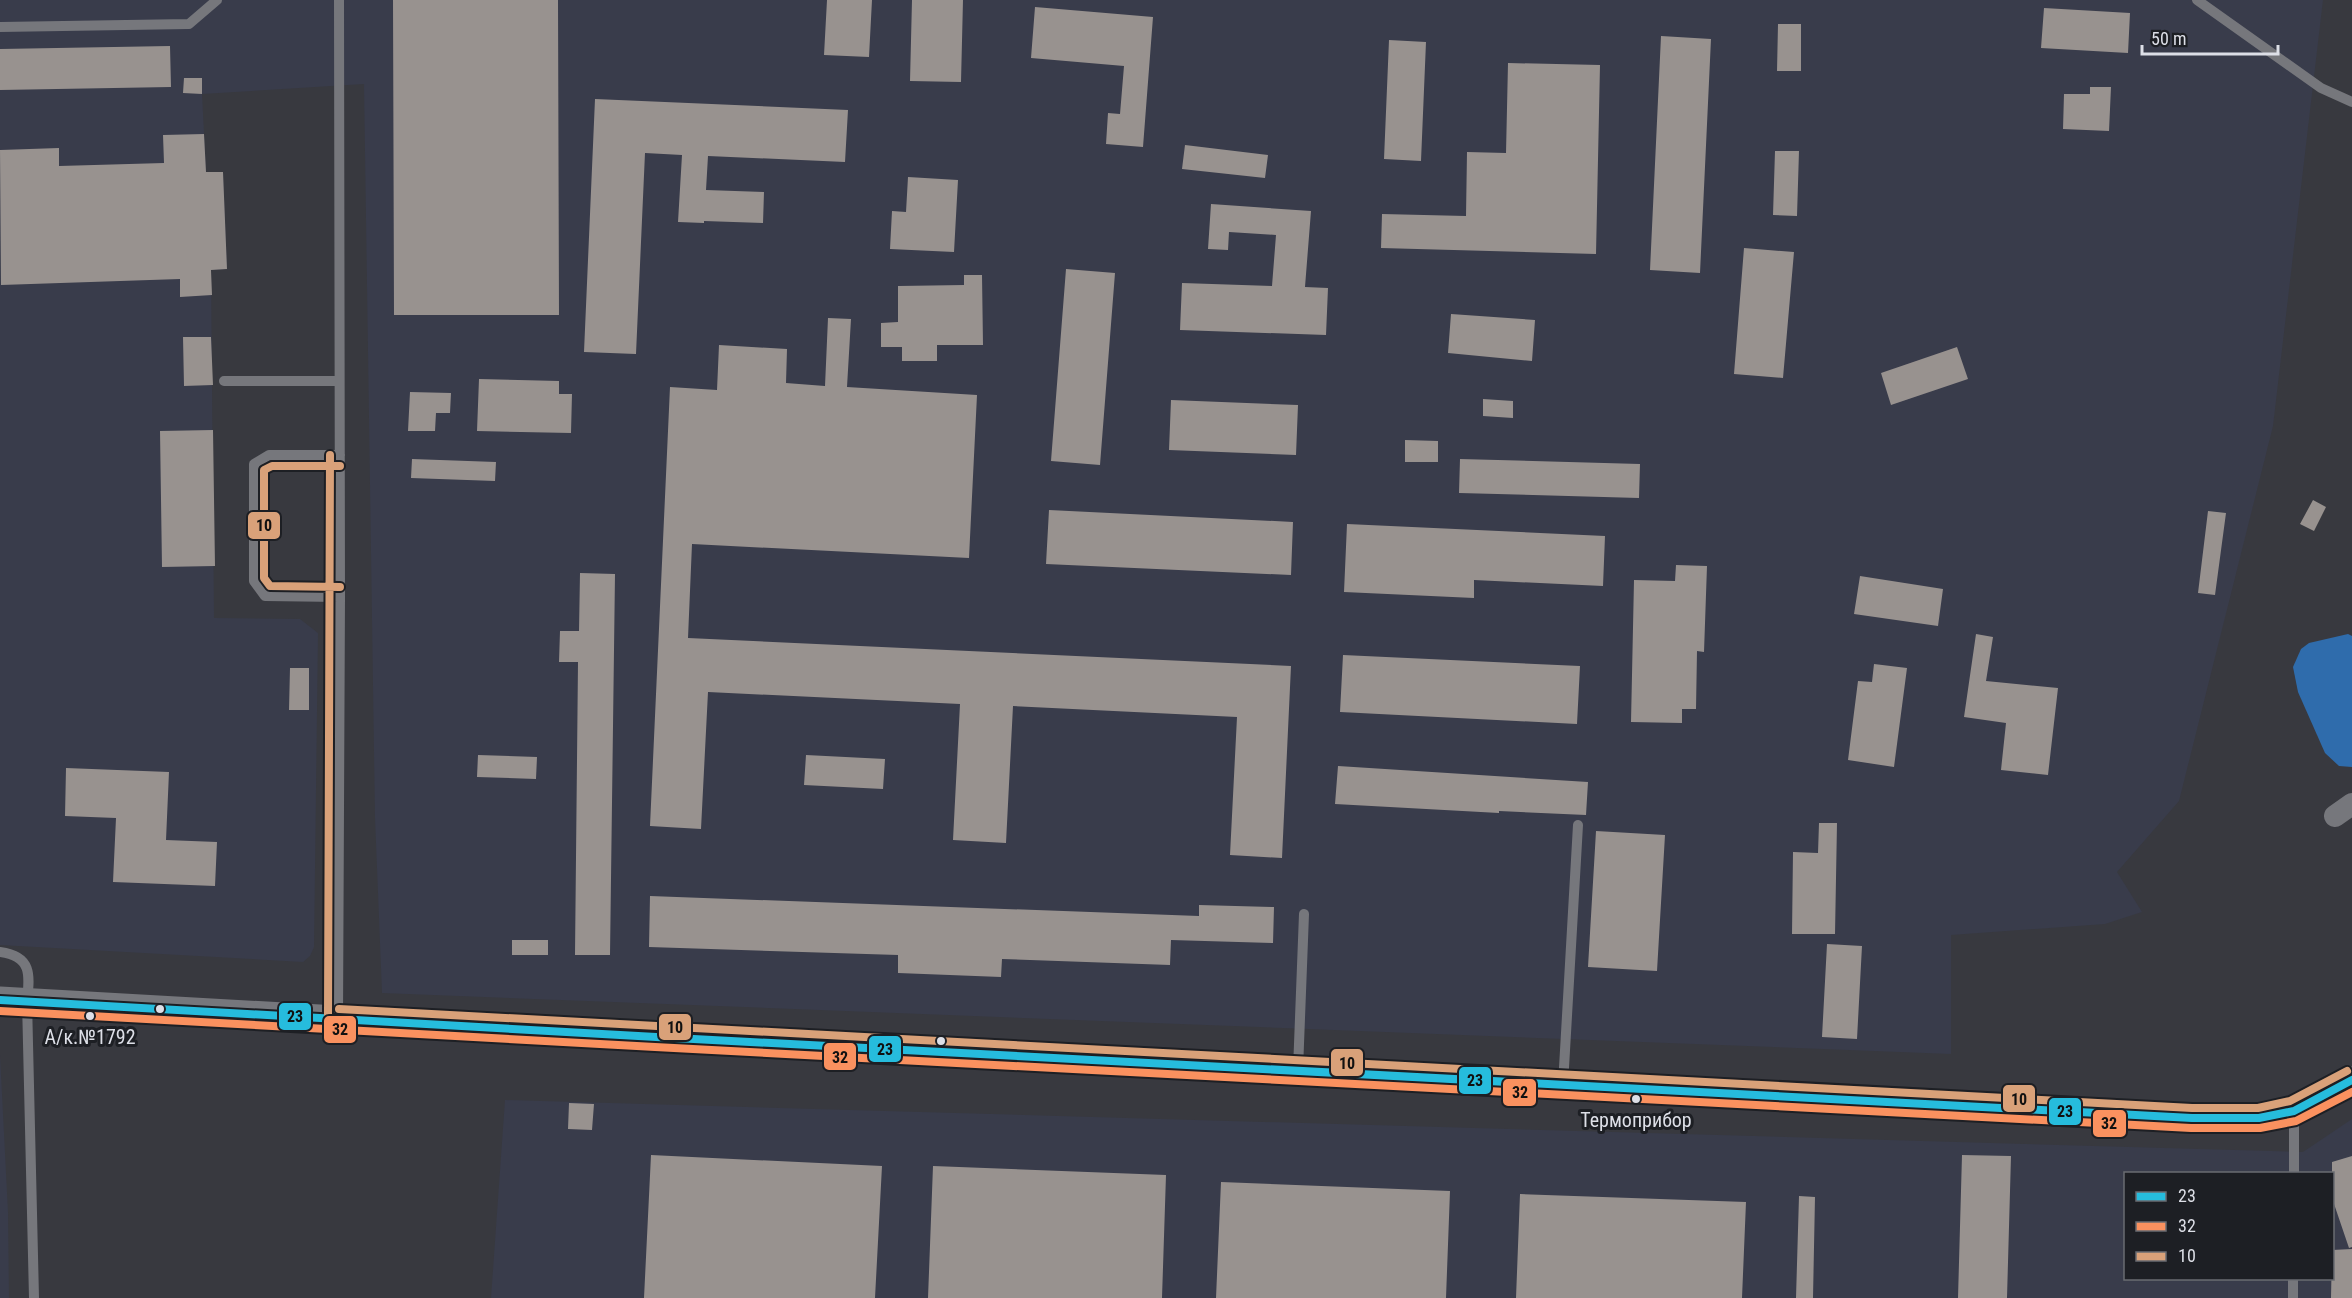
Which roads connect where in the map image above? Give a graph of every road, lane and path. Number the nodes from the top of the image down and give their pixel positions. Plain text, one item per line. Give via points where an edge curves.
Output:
1 (217, 0) edge
2 (339, 0) edge
3 (2197, 0) edge
4 (0, 27) edge
5 (2352, 102) edge
6 (225, 381) dead end
7 (339, 381) junction
8 (340, 455) junction
9 (340, 597) junction
10 (1578, 825) dead end
11 (1304, 914) dead end
12 (0, 952) edge
13 (0, 1000) edge
14 (27, 1001) junction
15 (338, 1019) junction
16 (1298, 1071) junction
17 (2352, 1080) edge
18 (1563, 1085) junction
19 (2294, 1111) junction
20 (2294, 1172) edge
21 (2294, 1280) edge
22 (34, 1298) edge
23 (2293, 1298) edge

1 - 4 lane via 189,24
2 - 7 lane
3 - 5 lane via 2321,88
6 - 7 lane
7 - 8 lane
8 - 9 lane
8 - 9 lane via 269,455 254,464 254,581 265,596
9 - 15 lane
10 - 18 lane
11 - 16 lane
12 - 14 lane via 15,954 25,964 29,975
13 - 14 street
14 - 15 street
14 - 22 lane
15 - 16 street
16 - 18 street
17 - 19 street
18 - 19 street via 2192,1118 2259,1118
19 - 20 lane
21 - 23 lane

